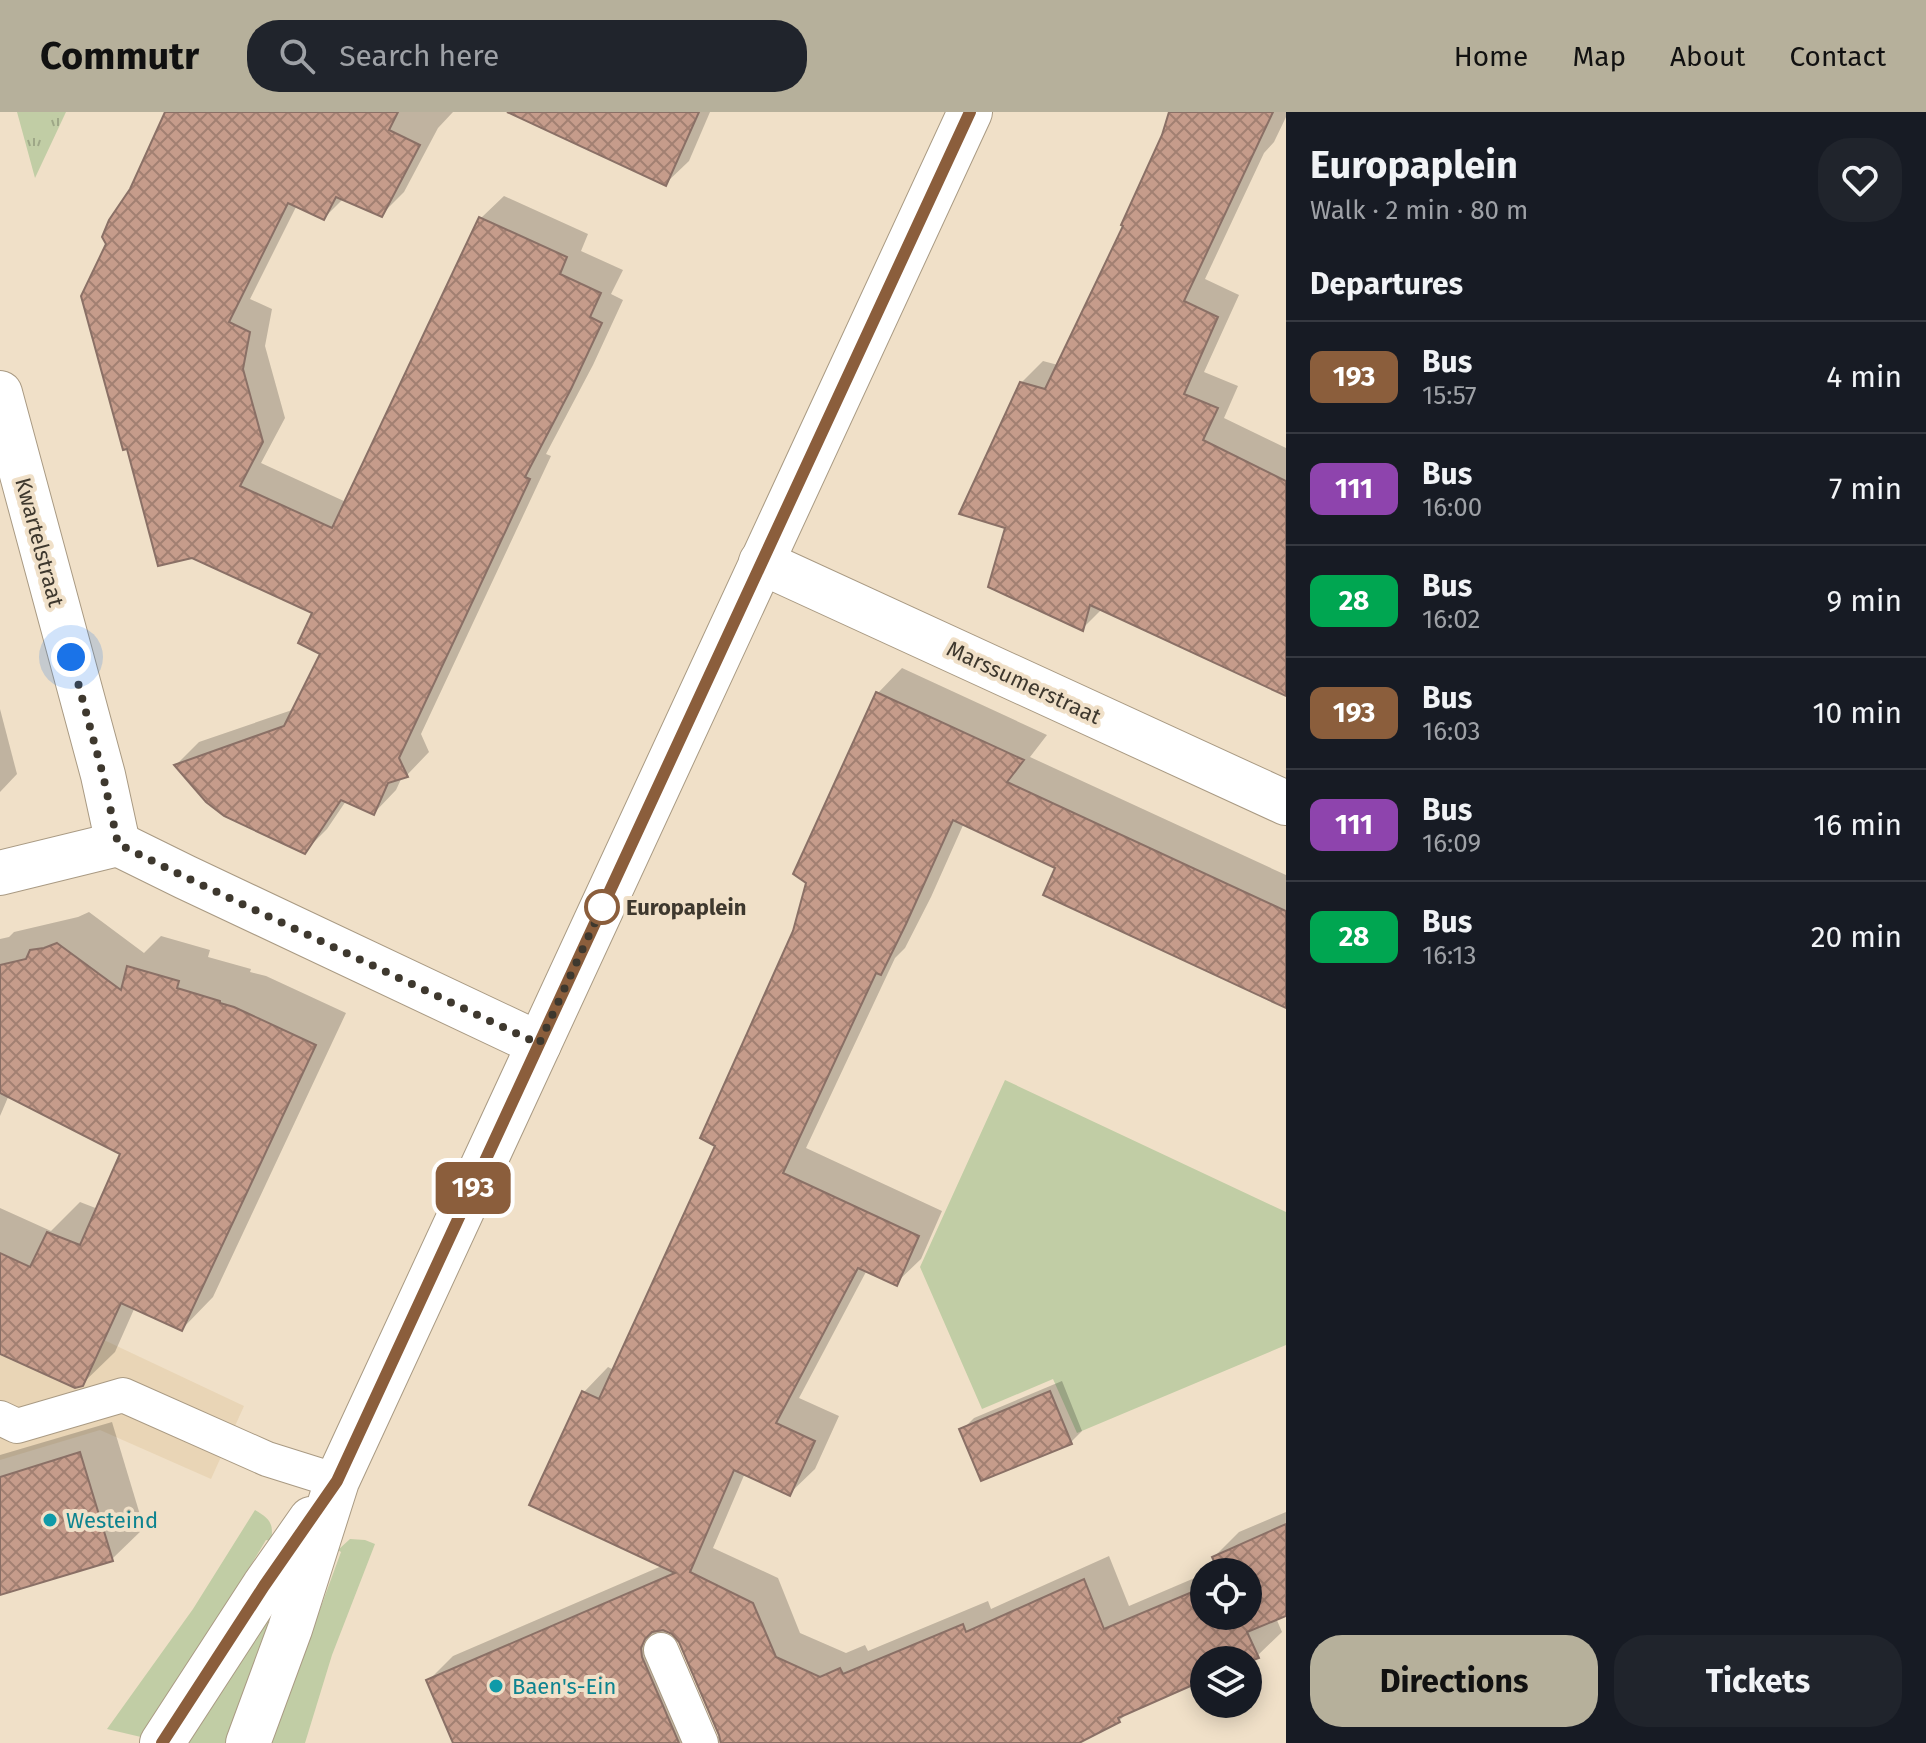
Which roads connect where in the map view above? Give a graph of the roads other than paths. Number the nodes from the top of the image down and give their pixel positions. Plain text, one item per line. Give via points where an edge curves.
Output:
1 (970, 112) edge
2 (0, 393) edge
3 (761, 562) junction
4 (1286, 803) edge
5 (118, 844) junction
6 (0, 873) edge
7 (539, 1044) junction
8 (0, 1418) edge
9 (337, 1481) junction
10 (661, 1650) dead end
11 (162, 1743) edge
12 (248, 1743) edge
13 (701, 1743) edge

1 - 3 main road
2 - 5 main road, Kwartelstraat
3 - 4 main road, Marssumerstraat
3 - 7 main road
5 - 6 main road
5 - 7 main road
7 - 9 main road
8 - 9 lane via 17,1426 123,1395 267,1459
9 - 11 main road
9 - 12 main road
10 - 13 lane

